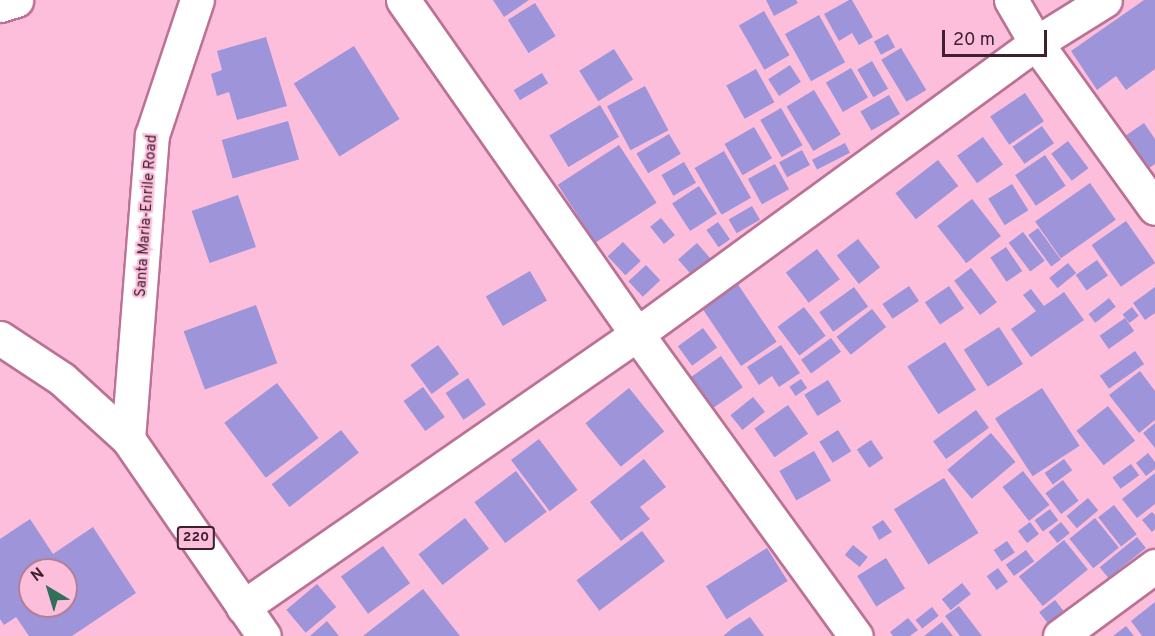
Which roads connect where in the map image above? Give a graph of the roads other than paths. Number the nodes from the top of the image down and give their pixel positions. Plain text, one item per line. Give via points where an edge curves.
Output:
1 (16, 0) edge
2 (197, 0) edge
3 (403, 0) edge
4 (1011, 0) edge
5 (1105, 0) edge
6 (0, 5) edge
7 (1036, 43) junction
8 (1155, 208) edge
9 (638, 334) junction
10 (0, 338) edge
11 (128, 439) junction
12 (1155, 566) edge
13 (243, 607) junction
14 (264, 636) edge
15 (856, 636) edge
16 (1060, 636) edge

1 - 6 street
2 - 11 street, Santa Maria-Enrile Road via 152,135
3 - 9 street
4 - 7 street
5 - 7 street
7 - 8 street
7 - 9 street
9 - 13 street
9 - 15 street
10 - 11 street, 220 via 62,379
11 - 13 street, 220
12 - 16 street
13 - 14 street, 220

